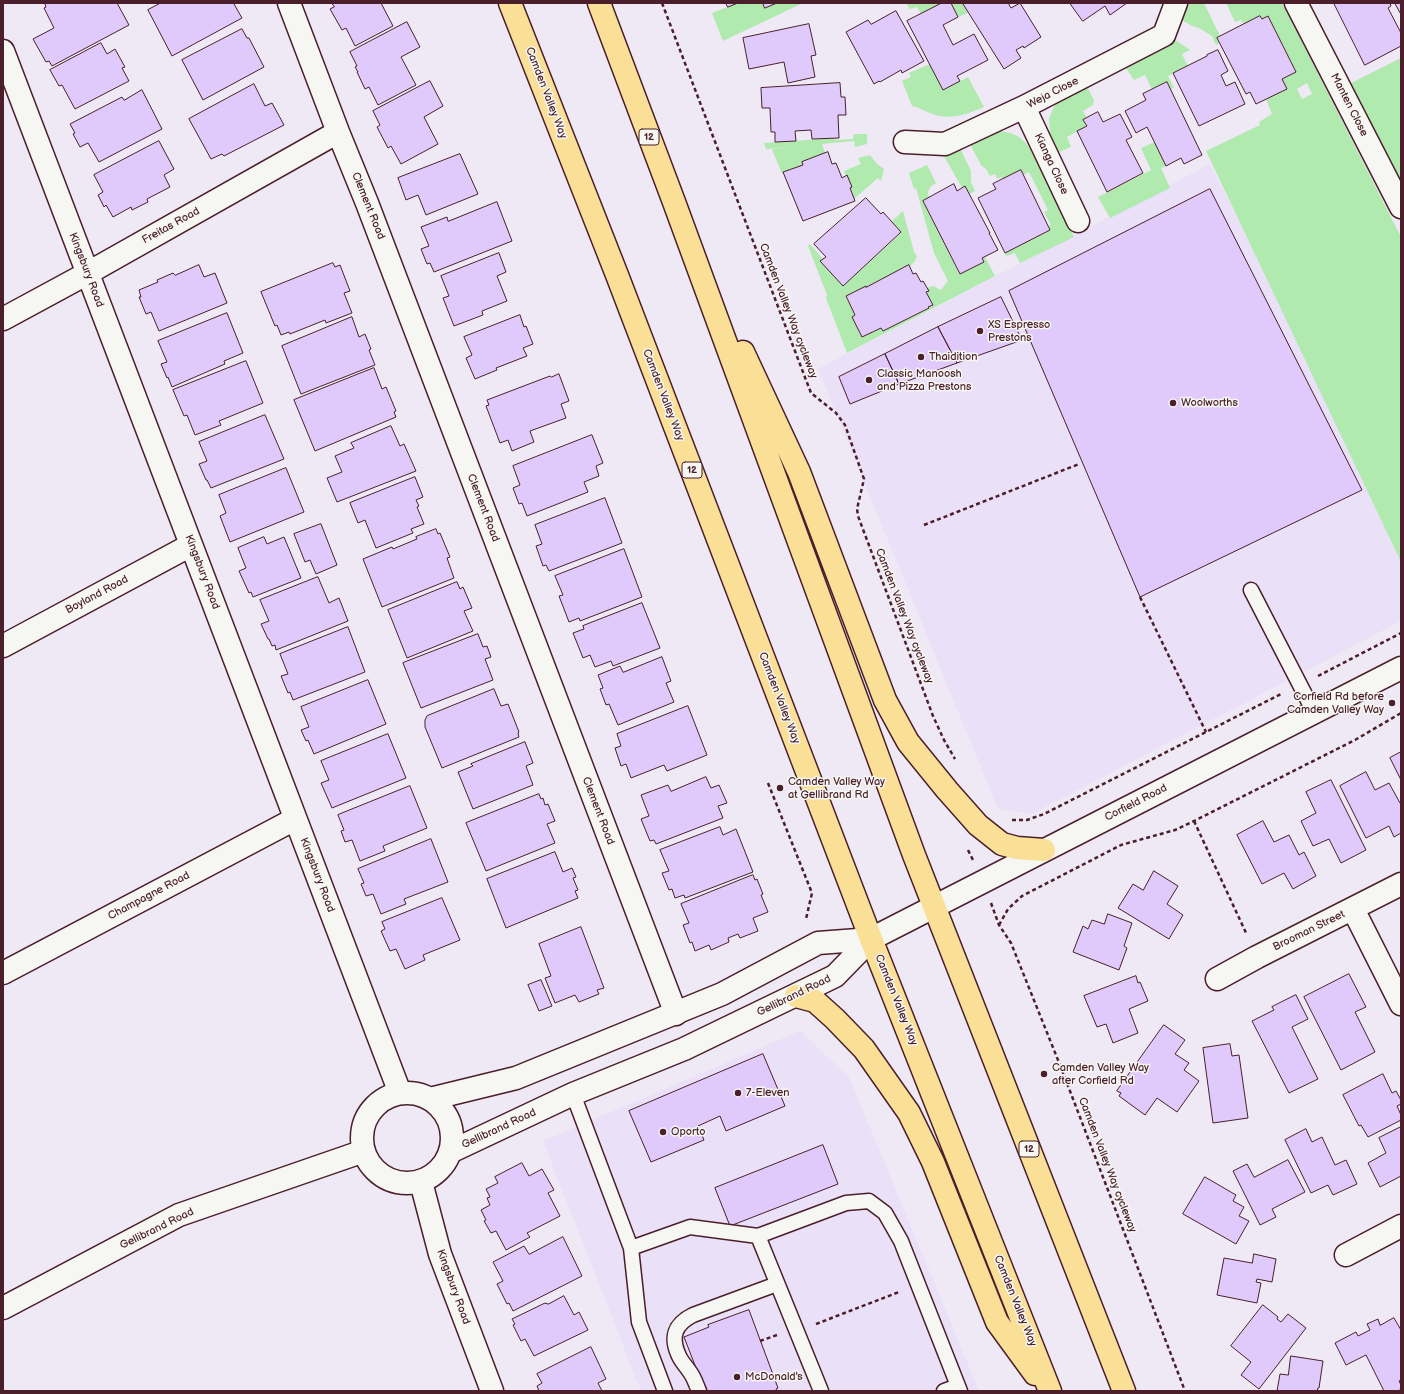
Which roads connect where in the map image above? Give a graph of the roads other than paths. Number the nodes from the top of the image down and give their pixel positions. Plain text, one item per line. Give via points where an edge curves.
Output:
1 (289, 3) edge
2 (510, 3) edge
3 (599, 3) edge
4 (1176, 3) edge
5 (1296, 3) edge
6 (3, 52) edge
7 (1024, 107) junction
8 (338, 132) junction
9 (905, 142) dead end
10 (674, 202) junction
11 (1401, 207) edge
12 (1078, 221) dead end
13 (88, 273) junction
14 (3, 319) edge
15 (191, 544) junction
16 (1251, 590) dead end
17 (3, 646) edge
18 (1401, 668) edge
19 (1314, 712) junction
20 (295, 819) junction
21 (1044, 850) junction
22 (1401, 884) edge
23 (934, 906) junction
24 (1353, 909) junction
25 (871, 939) junction
26 (3, 973) edge
27 (1217, 979) dead end
28 (796, 996) junction
29 (1401, 1004) edge
30 (676, 1014) junction
31 (400, 1093) junction
32 (573, 1094) junction
33 (430, 1100) junction
34 (364, 1151) junction
35 (450, 1152) junction
36 (421, 1182) junction
37 (1401, 1226) edge
38 (758, 1236) junction
39 (631, 1248) junction
40 (1346, 1256) dead end
41 (777, 1284) junction
42 (3, 1308) edge
43 (959, 1388) edge
44 (492, 1391) edge
45 (665, 1391) edge
46 (699, 1391) edge
47 (821, 1391) edge
48 (944, 1391) edge
49 (1049, 1391) edge
50 (1124, 1391) edge

1 - 8 street, Clement Road
2 - 25 main road, Camden Valley Way / 12
3 - 10 main road, 12
4 - 7 street, Weja Close via 1164,35
5 - 11 street, Manten Close
6 - 13 street, Kingsbury Road
7 - 9 street, Weja Close via 945,144
7 - 12 street, Kianga Close
8 - 13 street, Freitas Road
8 - 30 street, Clement Road
10 - 21 main road via 798,472 885,700 908,742 978,825 1002,844
10 - 23 main road, 12
13 - 14 street, Freitas Road
13 - 15 street, Kingsbury Road
15 - 17 street, Boyland Road
15 - 20 street, Kingsbury Road
16 - 19 lane
18 - 19 street, Corfield Road
19 - 21 street, Corfield Road
20 - 26 street, Champagne Road
20 - 31 street, Kingsbury Road
21 - 23 street, Corfield Road
22 - 24 street, Brooman Street
23 - 25 street, Corfield Road
23 - 50 main road, 12
24 - 27 street, Brooman Street
24 - 29 street
25 - 28 street, Gellibrand Road via 835,976
25 - 30 street via 818,943 722,994
25 - 49 main road, Camden Valley Way / 12
28 - 32 street, Gellibrand Road via 684,1048
28 - 49 main road via 815,1001 864,1049 909,1113 934,1162 997,1322
30 - 33 street via 516,1078
31 - 33 street via 416,1094
31 - 34 street via 386,1098 373,1108 365,1121 362,1136
32 - 35 street, Gellibrand Road
32 - 39 lane
33 - 35 street via 442,1110 450,1123
34 - 36 street via 370,1164 380,1175 392,1182
34 - 42 street, Gellibrand Road via 179,1215
35 - 36 street via 444,1165 434,1175
36 - 44 street, Kingsbury Road via 440,1254
37 - 40 street
38 - 39 lane via 690,1227
38 - 41 lane
38 - 43 lane via 846,1203 868,1201 885,1213 901,1241
39 - 45 lane via 639,1322
41 - 46 lane via 693,1315 678,1327 674,1336 675,1345 679,1357
41 - 47 lane
43 - 48 lane

